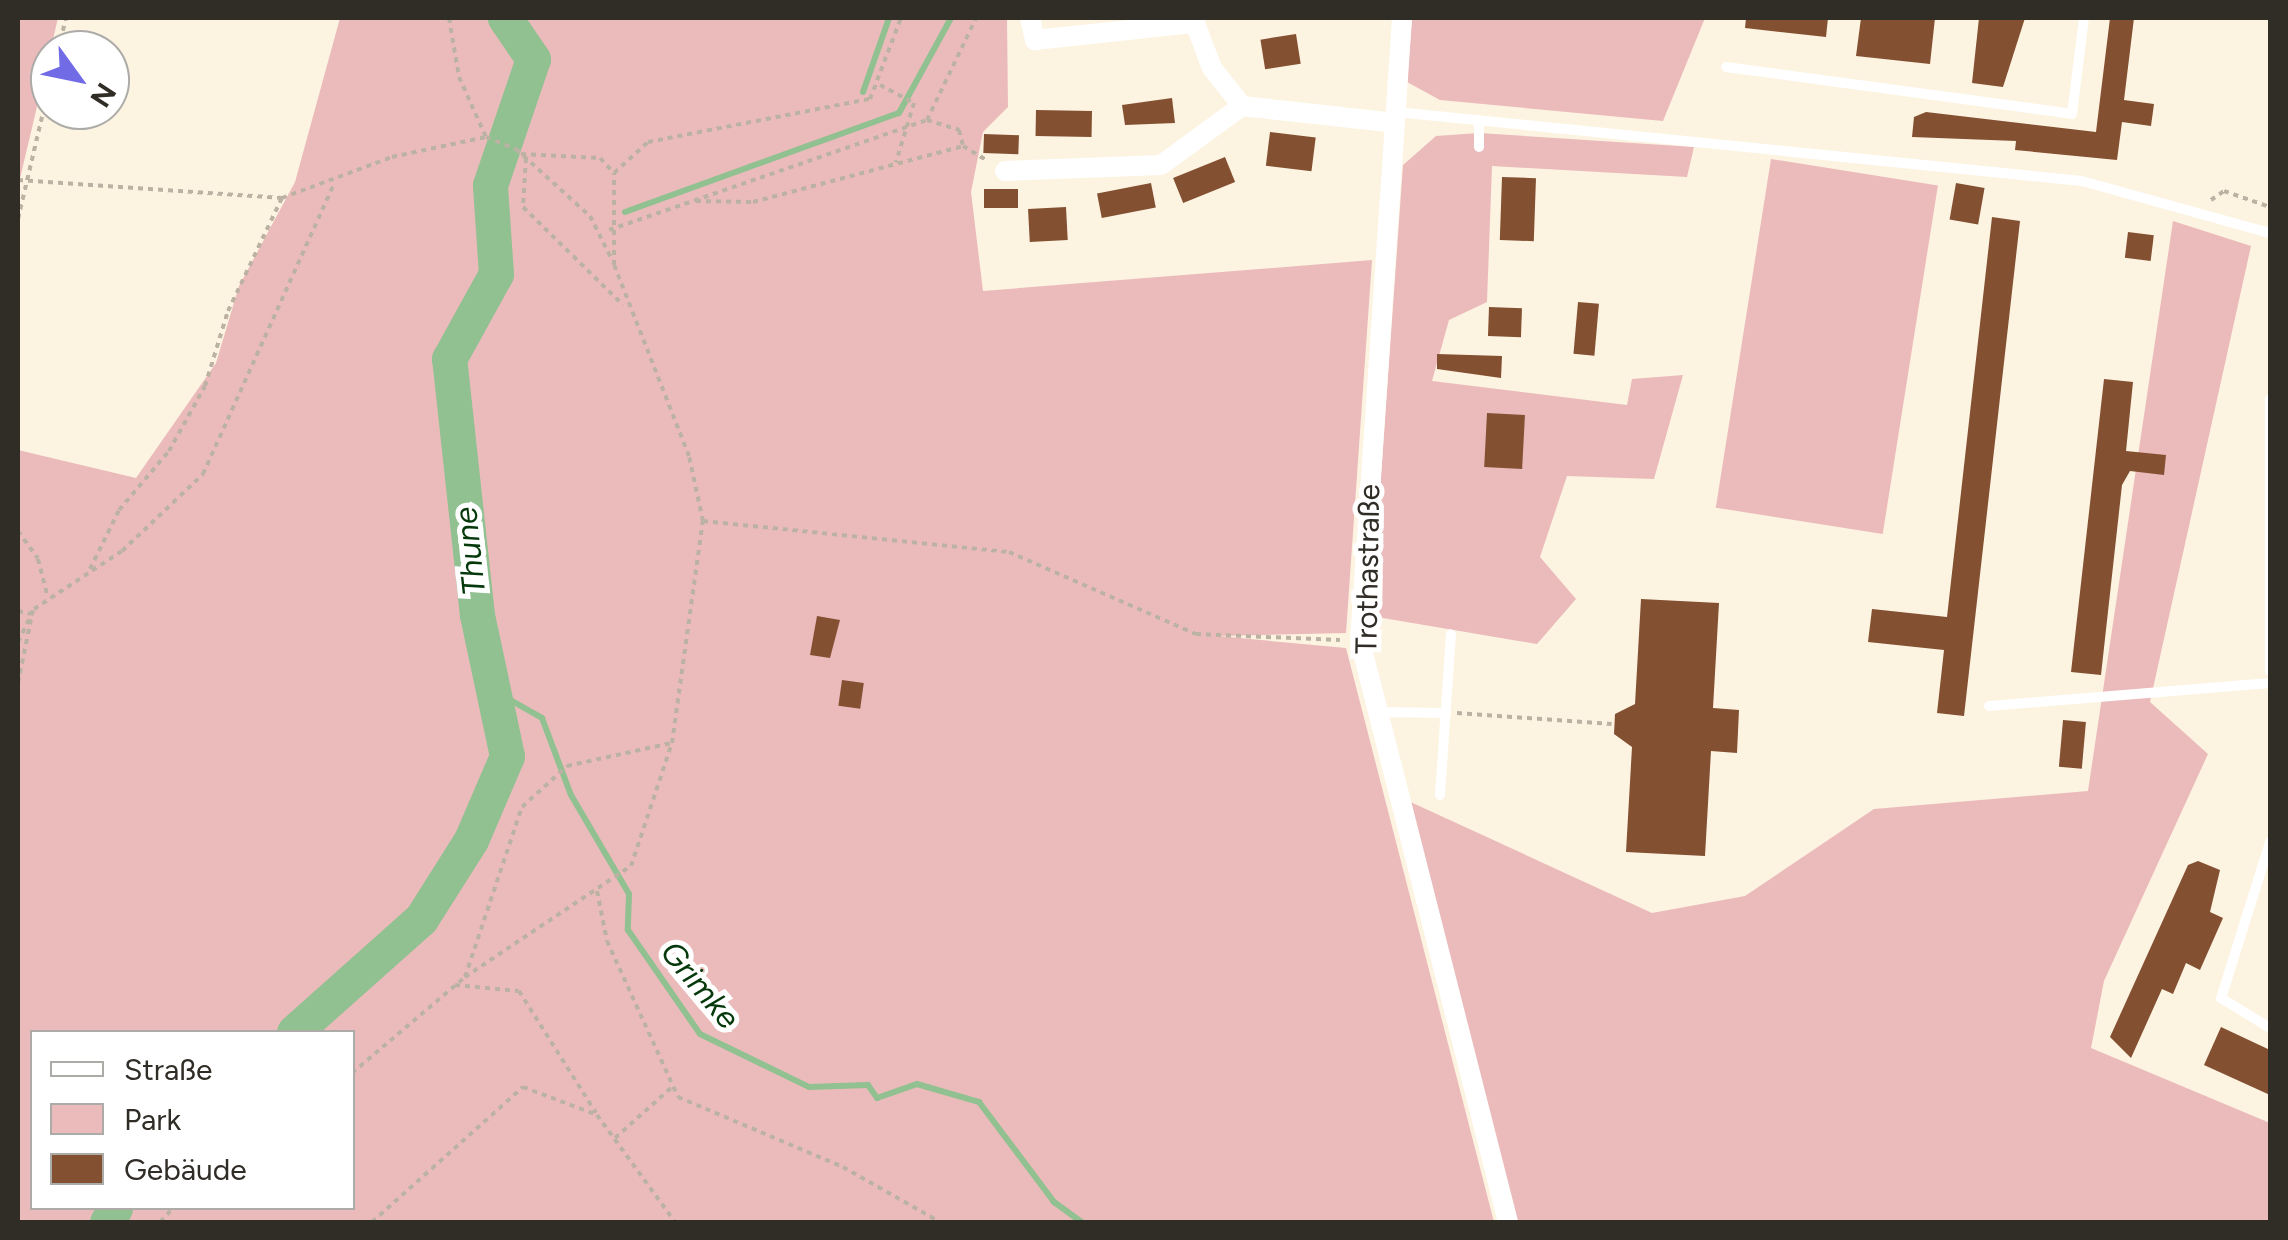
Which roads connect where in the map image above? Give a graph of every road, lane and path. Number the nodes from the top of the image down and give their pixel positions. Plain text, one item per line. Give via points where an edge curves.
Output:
1 (449, 18) edge
2 (901, 18) edge
3 (976, 18) edge
4 (1030, 18) edge
5 (1402, 18) edge
6 (2084, 18) edge
7 (1193, 20) edge
8 (1726, 68) dead end
9 (878, 84) junction
10 (1242, 106) junction
11 (1395, 117) junction
12 (927, 120) junction
13 (1479, 120) junction
14 (914, 124) junction
15 (39, 130) edge
16 (486, 137) junction
17 (964, 146) junction
18 (1479, 147) dead end
19 (521, 154) junction
20 (896, 162) junction
21 (1006, 172) joint
22 (614, 173) junction
23 (18, 180) edge
24 (26, 182) junction
25 (333, 186) junction
26 (282, 198) junction
27 (693, 201) junction
28 (2270, 208) edge
29 (2203, 210) junction
30 (18, 219) edge
31 (609, 230) junction
32 (2270, 232) edge
33 (614, 265) junction
34 (626, 308) junction
35 (2270, 399) edge
36 (704, 522) junction
37 (18, 531) edge
38 (88, 573) junction
39 (48, 600) junction
40 (18, 610) edge
41 (32, 614) junction
42 (1452, 634) dead end
43 (1360, 641) junction
44 (18, 642) edge
45 (2270, 670) edge
46 (18, 683) edge
47 (2270, 683) edge
48 (1989, 706) dead end
49 (1374, 712) junction
50 (1446, 712) junction
51 (1612, 724) dead end
52 (672, 742) junction
53 (1440, 795) dead end
54 (2270, 842) edge
55 (597, 891) junction
56 (2258, 901) junction
57 (2270, 907) edge
58 (465, 978) junction
59 (455, 986) junction
60 (2270, 1028) edge
61 (355, 1070) edge
62 (670, 1088) junction
63 (597, 1115) junction
64 (615, 1138) junction
65 (372, 1222) edge
66 (675, 1222) edge
67 (940, 1222) edge
68 (1508, 1222) edge

1 - 16 path via 459,77
2 - 9 path
3 - 12 path
4 - 7 street via 1034,40
5 - 11 street, Trothastraße
6 - 8 lane via 2072,114
7 - 10 street
9 - 14 path via 914,104
9 - 22 path via 870,98 648,142
10 - 11 street
10 - 21 street via 1160,165
11 - 13 lane
11 - 43 street, Trothastraße
12 - 14 path
12 - 17 path via 959,130
13 - 18 lane
13 - 29 lane via 2082,181
14 - 20 path
14 - 27 path
15 - 24 path
16 - 19 path
16 - 25 path via 392,157
17 - 20 path
17 - 21 path
19 - 22 path via 600,158
19 - 33 path via 590,216
19 - 34 path via 523,208
20 - 27 path via 753,202
22 - 31 path
23 - 24 path
24 - 26 path
24 - 30 path
25 - 26 path
25 - 38 path via 203,474
26 - 38 path via 228,311 205,386 169,451 119,510
27 - 31 path
28 - 29 path via 2224,191
29 - 32 lane
31 - 33 path
33 - 34 path
34 - 36 path via 689,456
35 - 45 lane
36 - 43 path via 1009,552 1196,634
36 - 52 path
37 - 39 path via 38,559
38 - 39 path
39 - 41 path
40 - 41 path
41 - 44 path
41 - 46 path
42 - 50 lane
43 - 49 street, Trothastraße
47 - 48 lane
49 - 50 lane
49 - 68 street, Trothastraße
50 - 51 path
50 - 53 lane
52 - 55 path via 631,866
52 - 58 path via 568,766 522,806
54 - 56 lane
55 - 58 path
55 - 62 path via 607,941
56 - 57 lane
56 - 60 lane via 2221,998
58 - 59 path
59 - 61 path
59 - 63 path via 519,991
62 - 64 path
62 - 67 path
63 - 64 path
63 - 65 path via 523,1087
64 - 66 path

